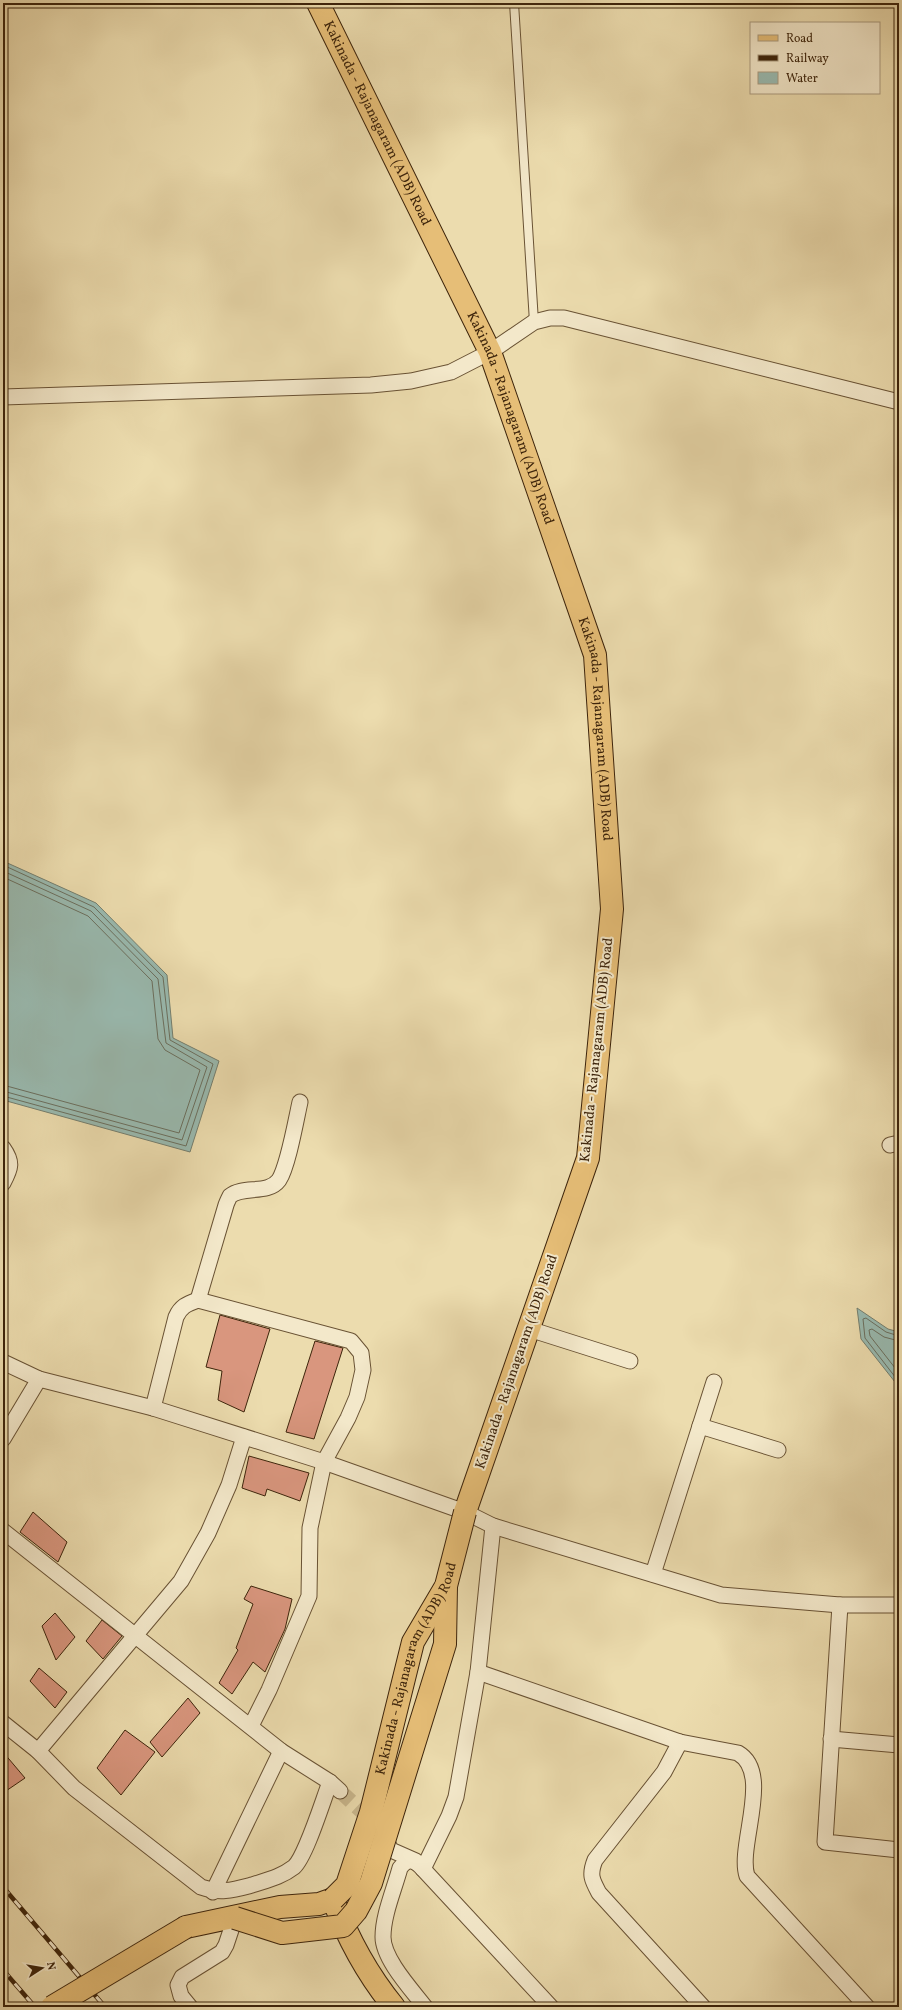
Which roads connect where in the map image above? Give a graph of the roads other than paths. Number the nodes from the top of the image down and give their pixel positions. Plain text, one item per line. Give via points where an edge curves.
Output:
1 (318, 3) edge
2 (514, 3) edge
3 (534, 322) junction
4 (490, 352) junction
5 (3, 397) edge
6 (899, 402) edge
7 (300, 1102) dead end
8 (3, 1148) edge
9 (3, 1183) edge
10 (198, 1300) junction
11 (529, 1329) junction
12 (630, 1361) dead end
13 (3, 1362) edge
14 (39, 1379) junction
15 (714, 1382) dead end
16 (153, 1408) junction
17 (700, 1426) junction
18 (244, 1437) junction
19 (3, 1439) edge
20 (778, 1450) dead end
21 (324, 1462) junction
22 (465, 1512) junction
23 (493, 1526) junction
24 (3, 1531) edge
25 (654, 1574) junction
26 (446, 1586) junction
27 (899, 1604) edge
28 (840, 1605) junction
29 (135, 1636) junction
30 (478, 1672) junction
31 (3, 1723) edge
32 (251, 1726) junction
33 (832, 1739) junction
34 (680, 1742) junction
35 (899, 1746) edge
36 (38, 1751) junction
37 (281, 1751) junction
38 (380, 1828) tunnel mouth
39 (899, 1850) edge
40 (420, 1865) junction
41 (213, 1892) junction
42 (333, 1899) junction
43 (235, 1918) junction
44 (344, 1926) junction
45 (52, 2007) edge
46 (190, 2007) edge
47 (394, 2007) edge
48 (425, 2007) edge
49 (551, 2007) edge
50 (703, 2007) edge
51 (868, 2007) edge

1 - 4 main road, Kakinada - Rajanagaram (ADB) Road
2 - 3 lane
3 - 4 street
3 - 6 street via 564,318
4 - 5 street via 451,372 411,381 371,385
4 - 11 main road, Kakinada - Rajanagaram (ADB) Road via 595,655 612,909 588,1158
7 - 10 street via 279,1181 266,1188 230,1196
8 - 9 street via 10,1158 9,1172
10 - 16 street via 180,1309 176,1317
10 - 21 street via 350,1341 362,1353 363,1370 358,1397
11 - 12 street
11 - 22 main road, Kakinada - Rajanagaram (ADB) Road
13 - 14 street
14 - 16 street
14 - 19 street
15 - 17 street
16 - 18 street
17 - 20 street
17 - 25 street
18 - 21 street
18 - 29 street via 229,1485 208,1533 181,1581
21 - 22 street
21 - 32 street via 310,1528 308,1596 269,1690
22 - 23 street
22 - 26 main road, Kakinada - Rajanagaram (ADB) Road, bridge
23 - 25 street
23 - 30 street
24 - 29 street
25 - 28 street via 732,1597
26 - 42 main road, Kakinada - Rajanagaram (ADB) Road, bridge via 413,1642 371,1812 347,1886
26 - 44 main road, bridge via 445,1644 371,1883 356,1911
27 - 28 street
28 - 33 street
29 - 32 street
29 - 36 street
30 - 34 street
30 - 40 street via 456,1797 450,1816
31 - 36 street
32 - 37 street
33 - 35 street
33 - 39 street via 825,1842
34 - 50 street via 664,1772 595,1860 591,1870 592,1880 599,1893
34 - 51 street via 738,1753 750,1763 753,1810 744,1862 747,1876
36 - 41 street via 74,1788 201,1887
37 - 41 street
37 - 41 street via 335,1787 295,1866 278,1877 236,1889
38 - 40 street via 391,1850
40 - 48 street via 410,1860 400,1868 384,1924 383,1938 386,1951
40 - 49 street
42 - 43 main road, Kakinada - Rajanagaram (ADB) Road via 319,1904 280,1907
42 - 44 main road
43 - 44 main road, bridge via 282,1932
43 - 45 main road, Kakinada - Rajanagaram (ADB) Road, bridge via 186,1927
43 - 46 street via 222,1952 182,1978 178,1985 181,1996
44 - 47 main road via 378,1989

